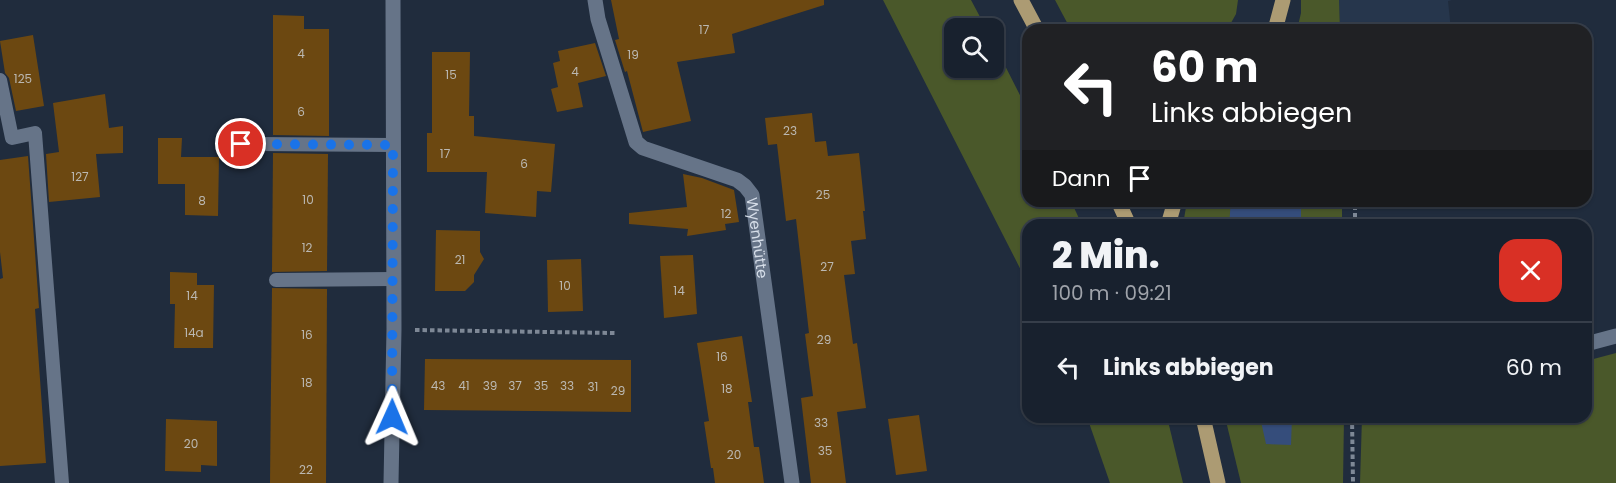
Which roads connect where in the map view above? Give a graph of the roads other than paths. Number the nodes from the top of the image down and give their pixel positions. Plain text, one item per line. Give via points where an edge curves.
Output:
1 (393, 0) edge
2 (596, 0) edge
3 (1021, 0) edge
4 (1283, 0) edge
5 (1034, 24) edge
6 (1277, 24) edge
7 (0, 80) edge
8 (241, 144) dead end
9 (393, 145) junction
10 (393, 279) junction
11 (276, 280) dead end
12 (1616, 336) edge
13 (1592, 342) edge
14 (1204, 423) edge
15 (62, 483) edge
16 (391, 483) edge
17 (792, 483) edge
18 (1218, 483) edge

1 - 9 street
2 - 17 street, Wyenhütte via 598,19 636,142 643,148 737,180 752,195
3 - 5 main road
4 - 6 main road
7 - 15 lane via 12,138 35,133
8 - 9 lane
9 - 10 street
10 - 11 lane
10 - 16 street
12 - 13 street
14 - 18 main road

